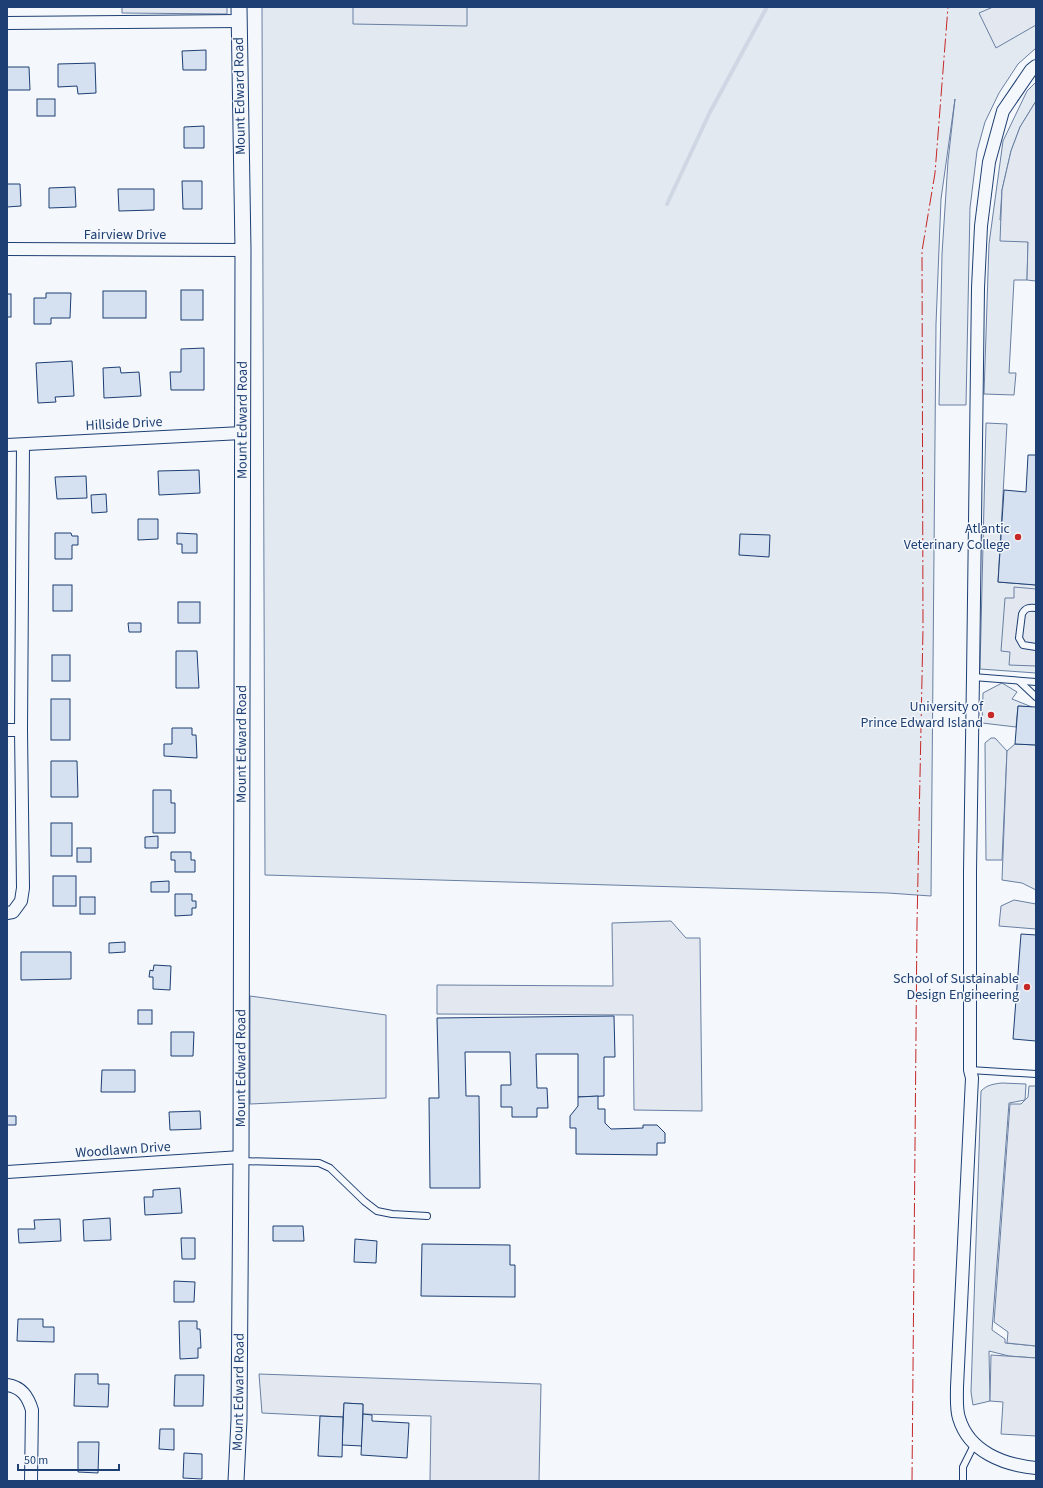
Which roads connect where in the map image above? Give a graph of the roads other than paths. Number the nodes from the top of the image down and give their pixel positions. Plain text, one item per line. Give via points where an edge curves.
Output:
1 (239, 14) edge
2 (7, 23) edge
3 (1036, 66) edge
4 (7, 249) edge
5 (243, 250) junction
6 (242, 433) junction
7 (23, 444) junction
8 (7, 445) edge
9 (1036, 608) edge
10 (1036, 647) edge
11 (973, 677) junction
12 (1019, 681) junction
13 (1036, 682) edge
14 (1036, 698) edge
15 (7, 730) edge
16 (21, 730) junction
17 (7, 913) edge
18 (970, 1070) junction
19 (1036, 1074) edge
20 (241, 1159) junction
21 (7, 1172) edge
22 (427, 1216) dead end
23 (7, 1385) edge
24 (974, 1445) junction
25 (1036, 1468) edge
26 (31, 1481) edge
27 (236, 1481) edge
28 (963, 1481) edge

1 - 2 street
1 - 5 street, Mount Edward Road
3 - 11 street via 1003,111 989,162 981,226
4 - 5 street, Fairview Drive
5 - 6 street, Mount Edward Road
6 - 7 street, Hillside Drive
6 - 20 street, Mount Edward Road
7 - 8 street, Hillside Drive
7 - 16 street
9 - 10 lane via 1027,608 1023,611 1019,638 1023,645
11 - 12 lane
11 - 18 street
12 - 13 lane
12 - 14 lane
15 - 16 street
16 - 17 street via 23,888 21,901 13,912
18 - 19 lane
18 - 24 street via 972,1078 957,1387 958,1417 965,1434
20 - 21 street, Woodlawn Drive
20 - 22 lane via 319,1163 330,1168 377,1211
20 - 27 street, Mount Edward Road via 239,1420
23 - 26 street via 21,1390 29,1400 32,1410
24 - 25 street via 993,1458 1022,1467
24 - 28 lane via 963,1467

